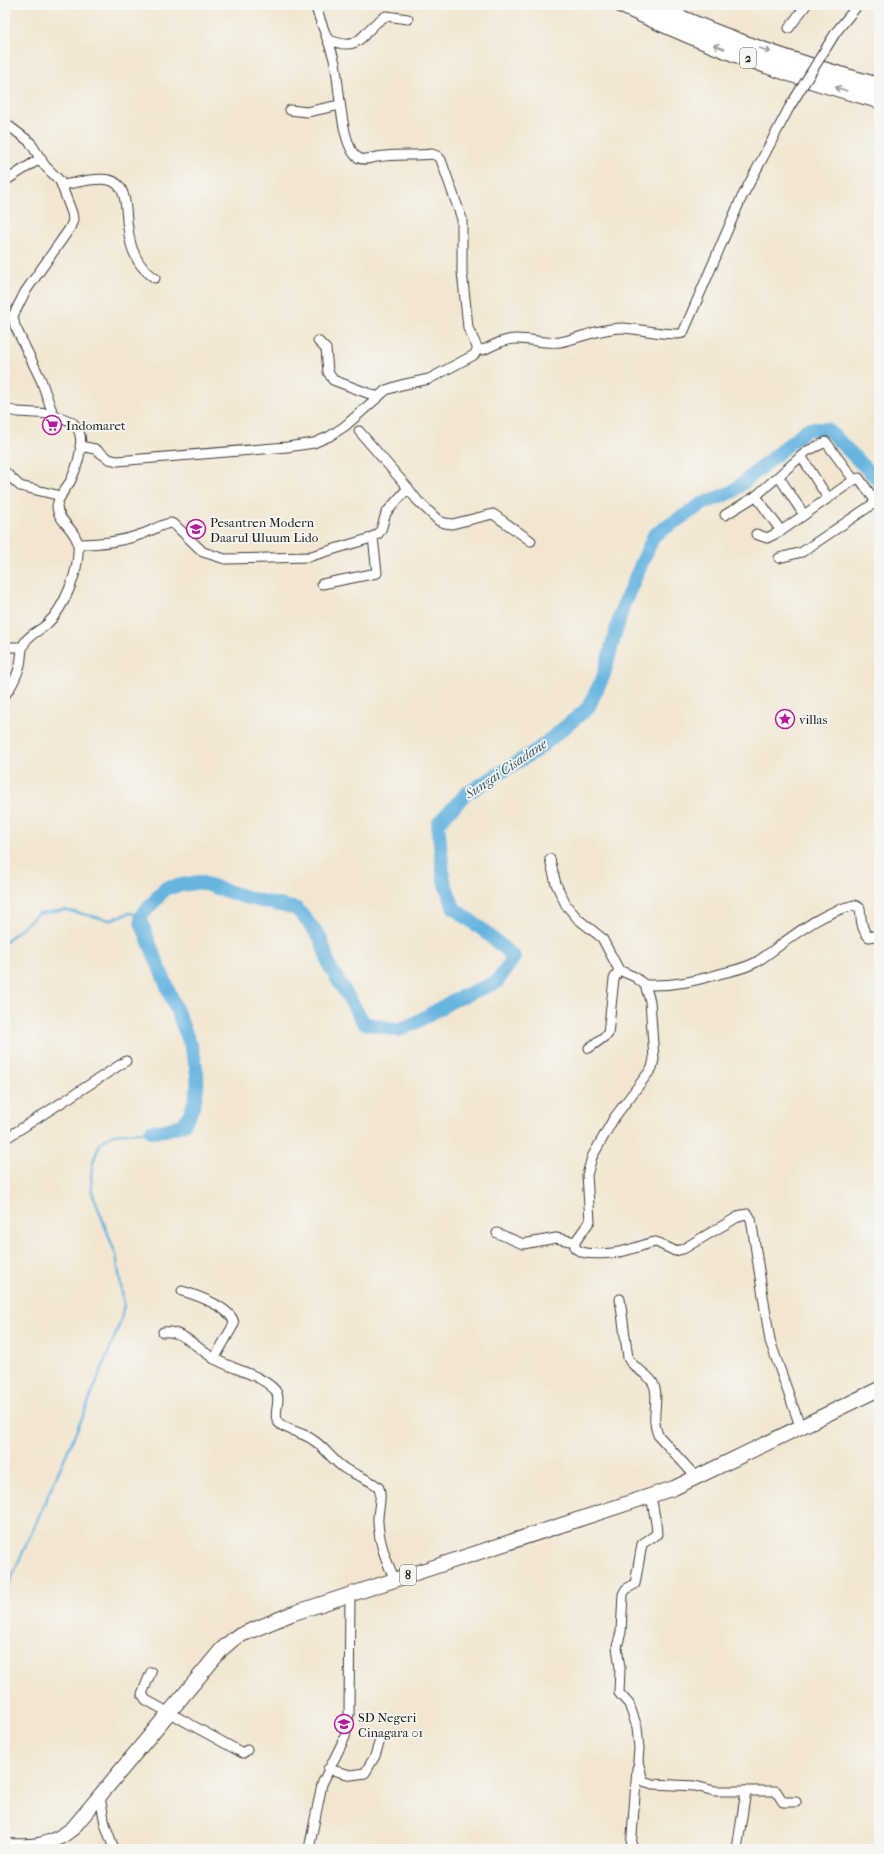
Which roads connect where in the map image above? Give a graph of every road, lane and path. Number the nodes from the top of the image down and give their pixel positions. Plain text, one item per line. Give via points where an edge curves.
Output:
1 (315, 5) edge
2 (622, 5) edge
3 (651, 5) edge
4 (806, 5) edge
5 (858, 5) edge
6 (408, 19) dead end
7 (789, 28) dead end
8 (327, 39) junction
9 (879, 86) edge
10 (879, 100) edge
11 (340, 105) junction
12 (290, 110) dead end
13 (5, 123) edge
14 (41, 158) junction
15 (5, 181) edge
16 (63, 185) junction
17 (155, 278) dead end
18 (318, 341) dead end
19 (478, 349) junction
20 (378, 397) junction
21 (5, 409) edge
22 (53, 414) junction
23 (358, 431) dead end
24 (80, 446) junction
25 (801, 456) junction
26 (5, 472) edge
27 (779, 477) junction
28 (854, 480) junction
29 (408, 488) junction
30 (61, 496) junction
31 (756, 496) junction
32 (828, 498) junction
33 (725, 515) dead end
34 (804, 515) junction
35 (781, 531) junction
36 (756, 534) dead end
37 (372, 537) junction
38 (531, 542) dead end
39 (78, 544) junction
40 (779, 558) dead end
41 (322, 584) dead end
42 (5, 647) edge
43 (22, 647) junction
44 (5, 695) edge
45 (550, 859) dead end
46 (879, 935) edge
47 (619, 970) junction
48 (645, 985) junction
49 (589, 1048) dead end
50 (126, 1061) dead end
51 (5, 1139) edge
52 (497, 1233) dead end
53 (575, 1242) junction
54 (182, 1292) dead end
55 (620, 1299) dead end
56 (163, 1332) dead end
57 (214, 1359) junction
58 (879, 1389) edge
59 (800, 1426) junction
60 (696, 1477) junction
61 (651, 1496) junction
62 (395, 1580) junction
63 (350, 1594) junction
64 (151, 1672) dead end
65 (170, 1713) junction
66 (379, 1743) dead end
67 (247, 1750) dead end
68 (638, 1761) junction
69 (328, 1769) junction
70 (746, 1791) junction
71 (100, 1797) junction
72 (796, 1802) dead end
73 (5, 1846) edge
74 (114, 1849) edge
75 (309, 1849) edge
76 (631, 1849) edge
77 (737, 1849) edge

1 - 8 street
10 -> 2 highway, 2 via 781,70 678,32
3 -> 9 highway, 2 via 683,20 784,58
4 - 7 street
5 - 19 street, bridge via 836,32 789,108 743,195 683,333 676,335 615,328 560,342 544,343 513,339 483,350
6 - 8 street via 386,16 359,41 350,44 343,45
8 - 11 street via 336,68
11 - 12 street via 307,112
11 - 19 street via 351,148 358,158 432,154 441,160 462,219 462,272 468,328
13 - 14 street via 25,137
14 - 15 street
14 - 16 street via 47,169
16 - 17 street via 104,180 116,183 125,201 135,256 140,265
16 - 22 street via 72,213 72,224 24,292 13,316
18 - 20 street via 326,349 328,369 333,380
19 - 20 street via 474,355 433,377 395,386
20 - 24 street via 340,430 308,444 117,461 109,459 98,450
21 - 22 street
22 - 24 street via 74,424 80,436
23 - 29 street
24 - 30 street via 73,476
25 - 27 street
25 - 28 street via 826,442
25 - 32 street
26 - 30 street via 20,486
27 - 31 street
27 - 34 street
28 - 32 street
28 - 40 street via 859,478 876,502 802,552
29 - 37 street via 386,512 380,530
29 - 38 street via 439,521 452,524 493,514
30 - 39 street via 57,506 59,513 72,530
31 - 33 street
31 - 35 street
32 - 34 street
34 - 35 street
35 - 36 street via 767,538
37 - 39 street via 308,556 235,560 218,558 203,552 171,523 117,541
37 - 41 street via 377,573
39 - 43 street via 76,566 67,593 52,618 27,638
42 - 43 street
43 - 44 street via 19,669
45 - 47 street via 556,884 566,905 578,919 602,938
46 - 48 street via 867,935 862,926 860,908 855,904 802,928 743,968 681,984
47 - 48 street
47 - 49 street via 614,979 608,1034
48 - 53 street via 650,1001 654,1060 652,1068 614,1118 592,1157 587,1175 590,1221
50 - 51 street
52 - 53 street via 523,1244 556,1238
53 - 59 street via 577,1250 589,1253 622,1252 656,1242 675,1251 684,1249 741,1214 748,1214 751,1219 770,1341
54 - 57 street via 207,1300 234,1319 234,1324
55 - 60 street via 628,1358 654,1385 655,1428 658,1435
56 - 57 street via 172,1331 182,1335
57 - 62 street via 274,1389 278,1398 276,1414 282,1426 314,1440 343,1468 377,1486 380,1493 378,1520 382,1546
58 - 59 highway, 8
59 - 60 highway, 8
60 - 61 highway, 8
61 - 62 highway, 8
61 - 68 street via 657,1534 642,1544 635,1584 623,1594 621,1632 617,1647 620,1668 619,1693 629,1704 637,1727
62 - 63 highway, 8
63 - 65 highway, 8 via 291,1614 236,1637 222,1649
63 - 69 street via 349,1714 344,1737
64 - 65 street via 143,1696
65 - 67 street via 243,1753
65 - 71 highway, 8
66 - 69 street via 365,1773 351,1775
68 - 70 street via 643,1781 647,1783 695,1786 707,1790
68 - 76 street
69 - 75 street via 321,1789
70 - 72 street via 776,1791 783,1802
70 - 77 street
71 - 73 highway, 8 via 62,1837 38,1846
71 - 74 street via 105,1824

